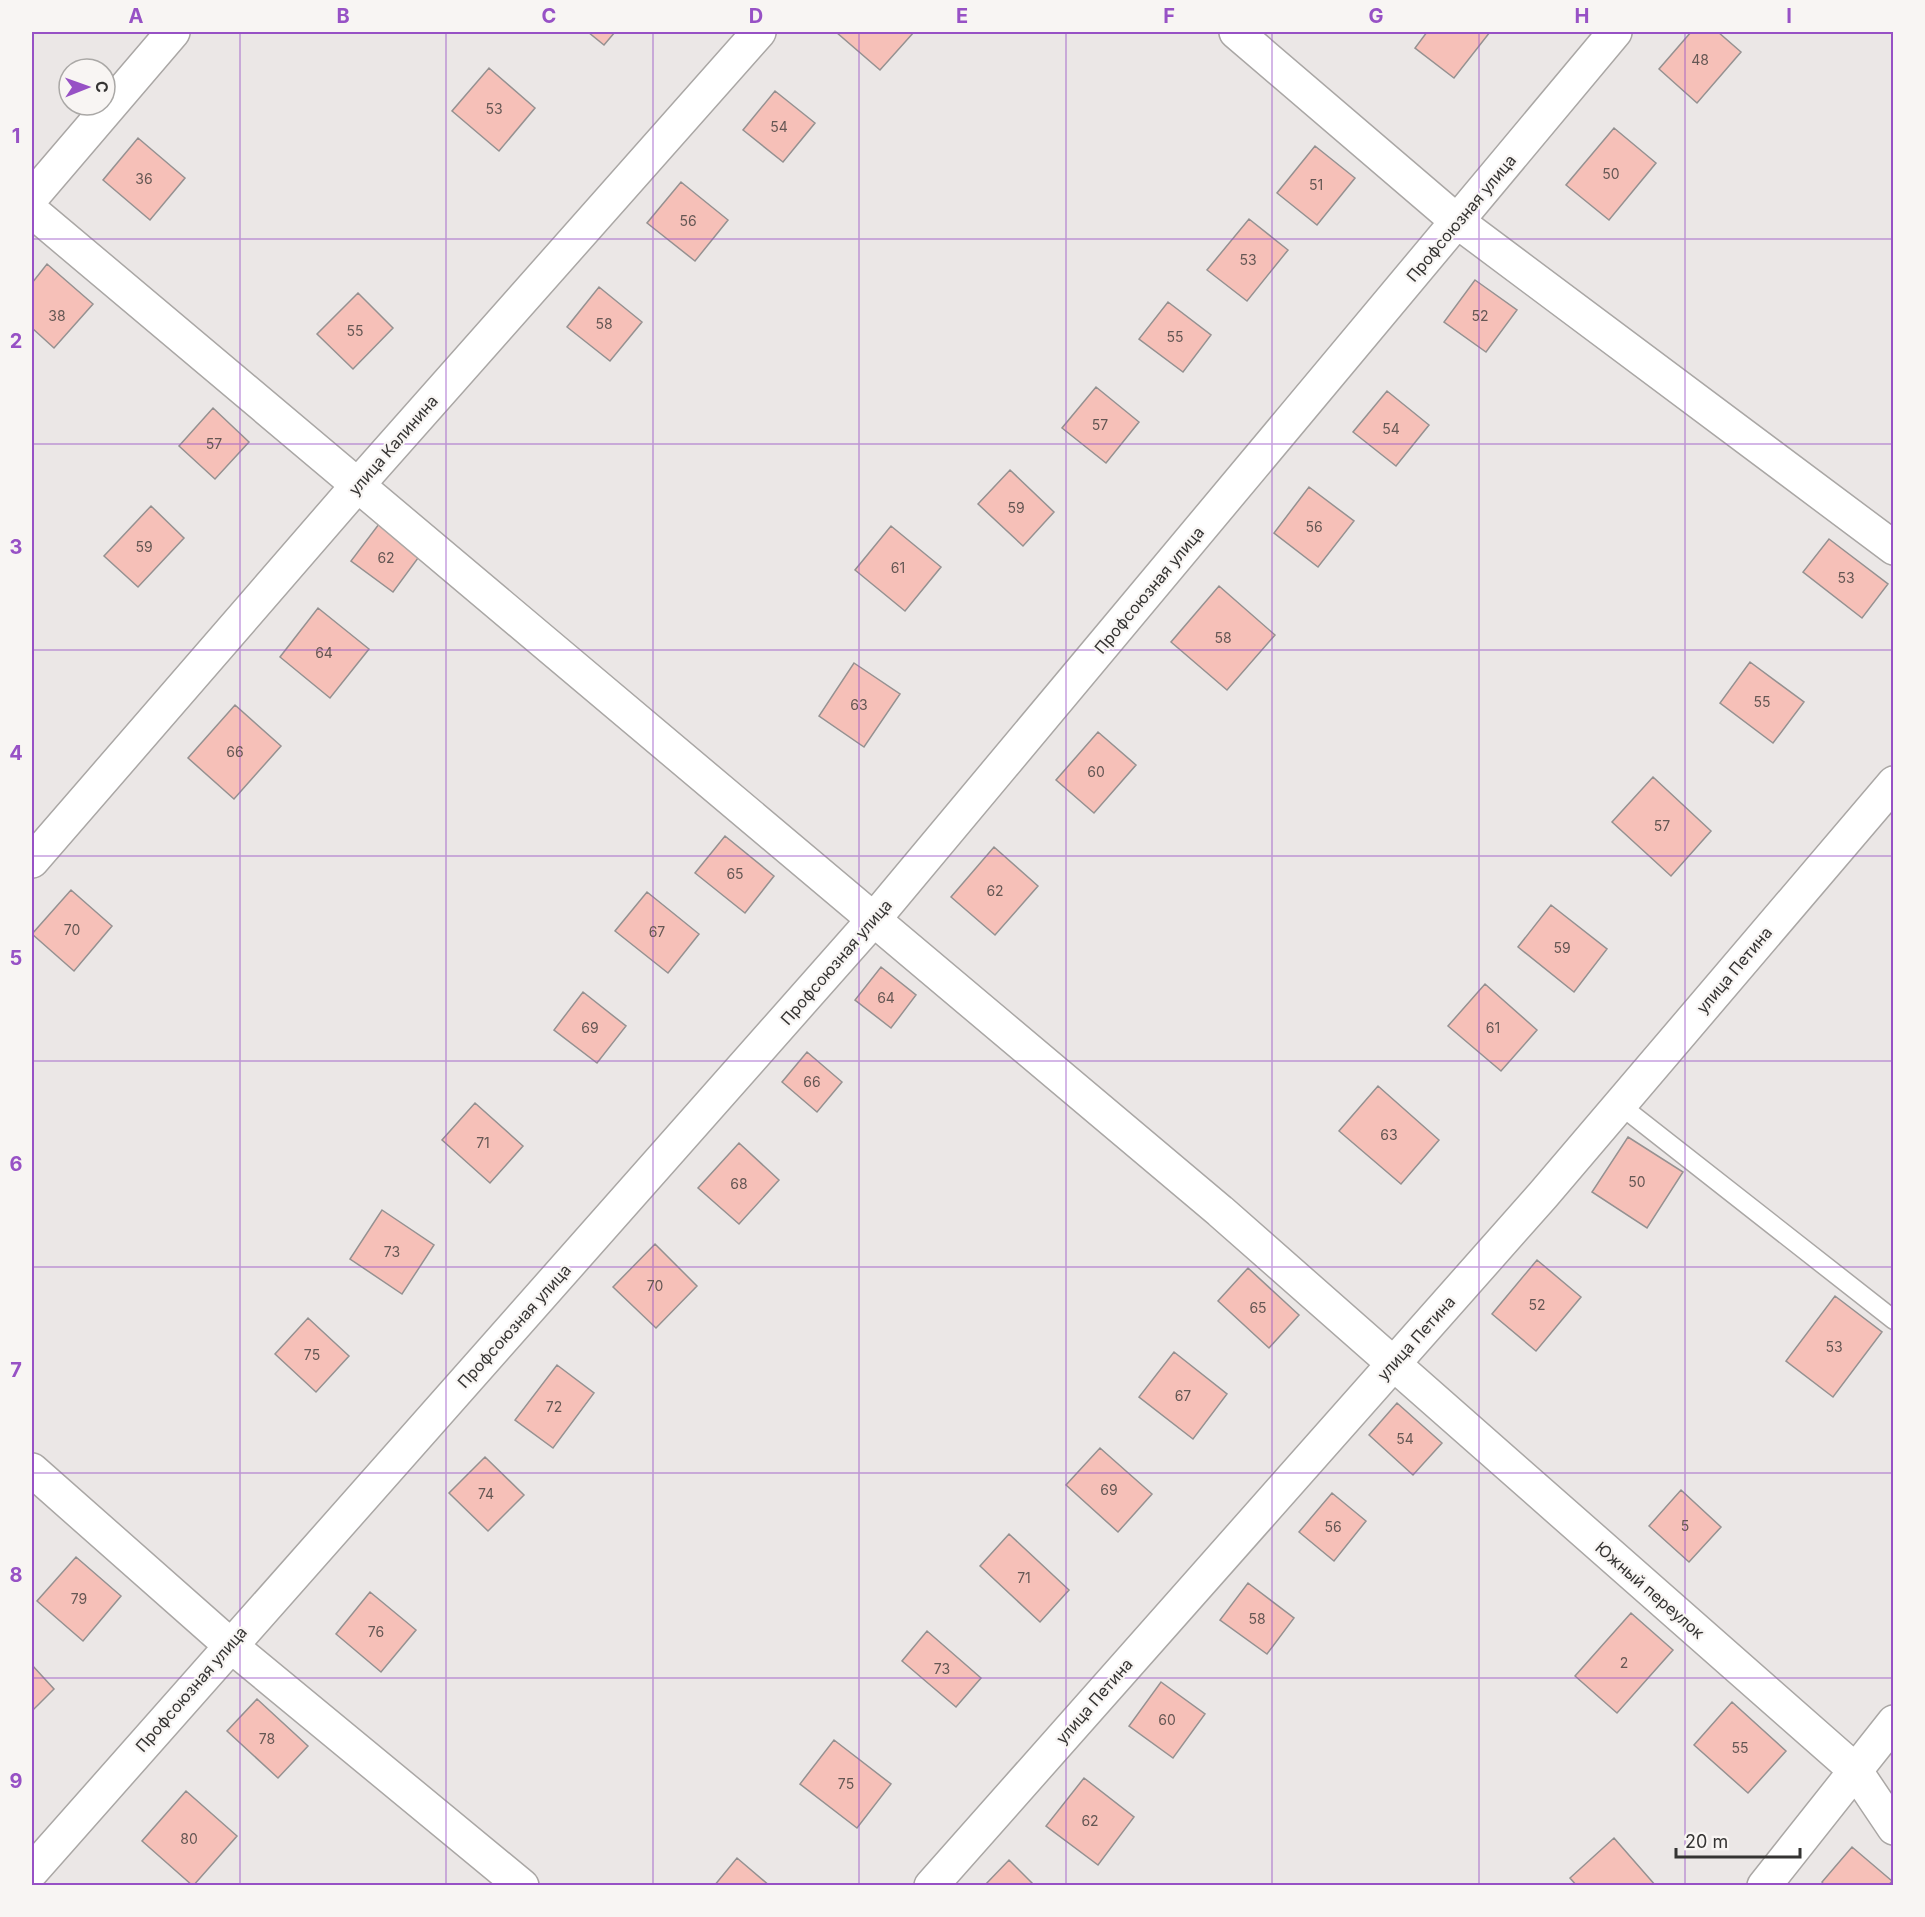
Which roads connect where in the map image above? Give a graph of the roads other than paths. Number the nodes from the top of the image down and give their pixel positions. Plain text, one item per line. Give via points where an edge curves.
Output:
1 (173, 32) edge
2 (759, 32) edge
3 (1236, 32) edge
4 (1615, 32) edge
5 (32, 197) edge
6 (32, 211) edge
7 (1458, 222) junction
8 (356, 487) junction
9 (1893, 548) edge
10 (1893, 783) edge
11 (32, 861) edge
12 (875, 918) junction
13 (1620, 1105) junction
14 (1893, 1320) edge
15 (1393, 1364) junction
16 (32, 1470) edge
17 (230, 1645) junction
18 (1893, 1722) edge
19 (1855, 1770) junction
20 (1893, 1828) edge
21 (32, 1871) edge
22 (522, 1886) edge
23 (931, 1886) edge
24 (1764, 1886) edge

1 - 5 street
2 - 8 street, улица Калинина
3 - 7 street
4 - 7 street, Профсоюзная улица
6 - 8 street, Южный переулок
7 - 9 street
7 - 12 street, Профсоюзная улица
8 - 11 street, улица Калинина
8 - 12 street, Южный переулок
10 - 13 street, улица Петина
12 - 15 street, Южный переулок via 1220,1211
12 - 17 street, Профсоюзная улица
13 - 14 lane
13 - 15 street, улица Петина
15 - 19 street, Южный переулок
15 - 23 street, улица Петина
16 - 17 street
17 - 21 street, Профсоюзная улица
17 - 22 street
18 - 19 street
19 - 20 street, Южный переулок
19 - 24 street

